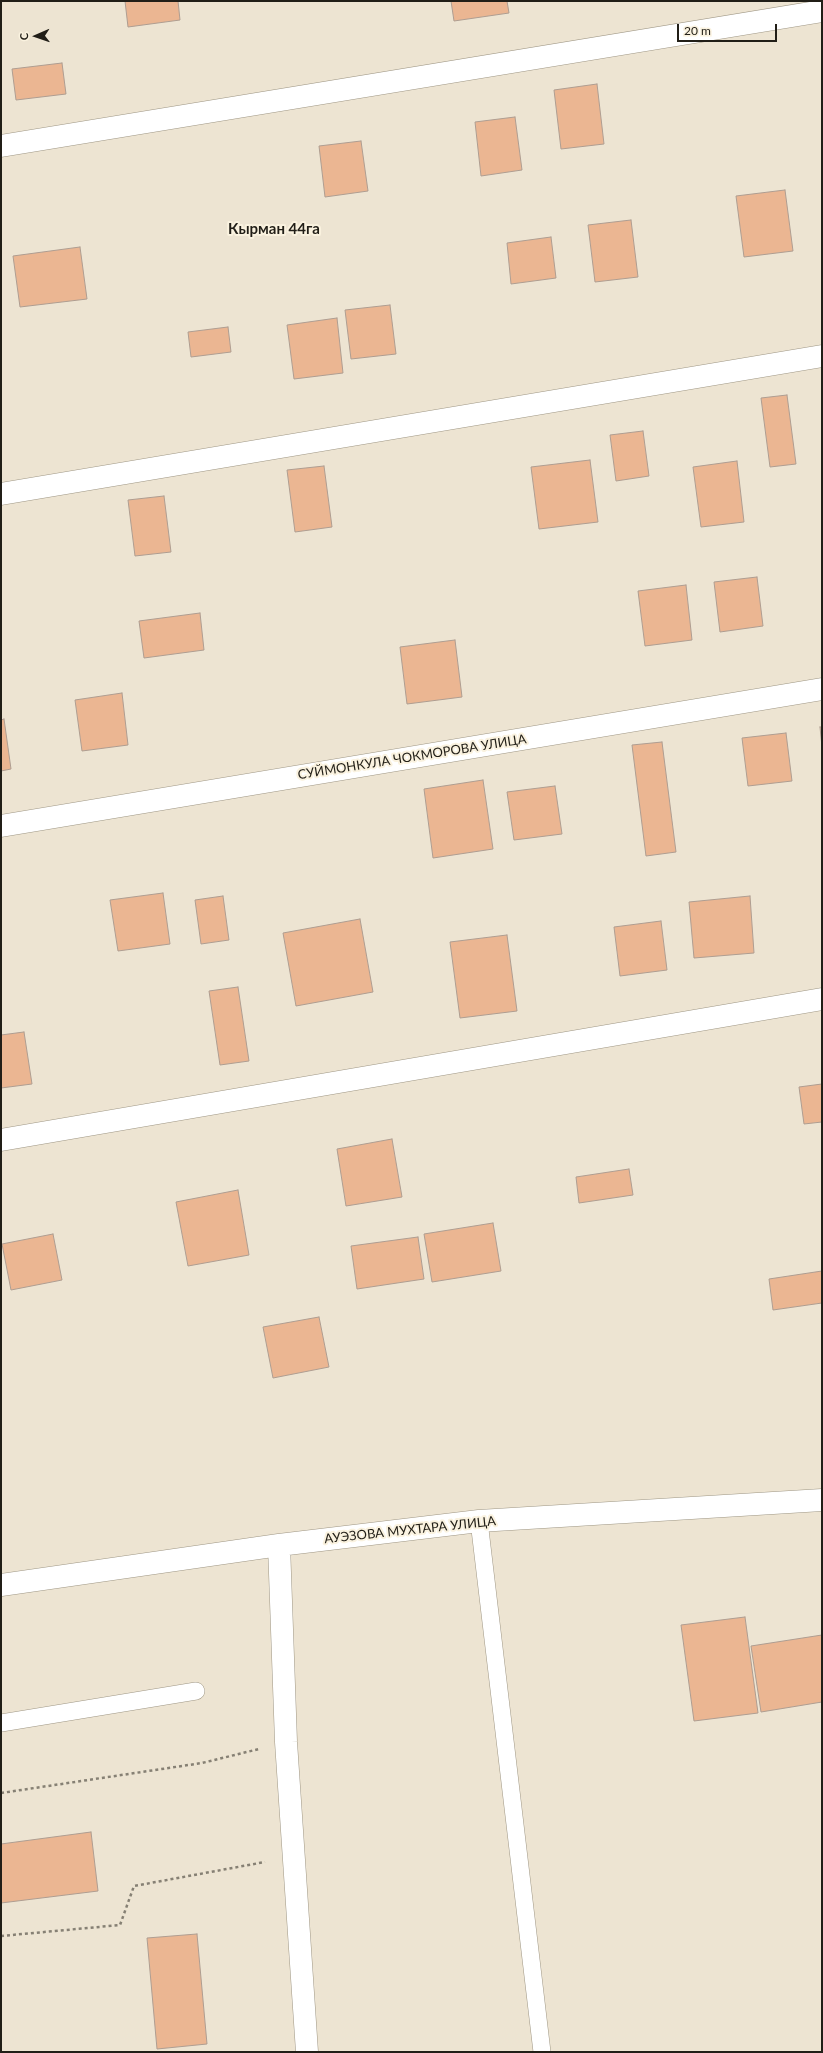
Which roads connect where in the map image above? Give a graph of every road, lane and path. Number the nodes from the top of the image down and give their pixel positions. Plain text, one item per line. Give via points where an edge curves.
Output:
1 (822, 11) edge
2 (1, 146) edge
3 (822, 356) edge
4 (1, 494) edge
5 (822, 689) edge
6 (1, 826) edge
7 (822, 999) edge
8 (1, 1140) edge
9 (822, 1500) edge
10 (479, 1521) junction
11 (279, 1545) junction
12 (1, 1585) edge
13 (196, 1691) dead end
14 (1, 1722) edge
15 (286, 1742) junction
16 (1, 1793) edge
17 (295, 1856) junction
18 (1, 1936) edge
19 (307, 2052) edge
20 (542, 2052) edge

1 - 2 street
3 - 4 street
5 - 6 street, СУЙМОНКУЛА ЧОКМОРОВА УЛИЦА
7 - 8 street
9 - 10 street, АУЭЗОВА МУХТАРА УЛИЦА
10 - 11 street, АУЭЗОВА МУХТАРА УЛИЦА
10 - 20 lane
11 - 12 street, АУЭЗОВА МУХТАРА УЛИЦА
11 - 15 street
13 - 14 lane
15 - 16 path via 202,1764
15 - 17 street
17 - 18 path via 134,1886 120,1925
17 - 19 street

